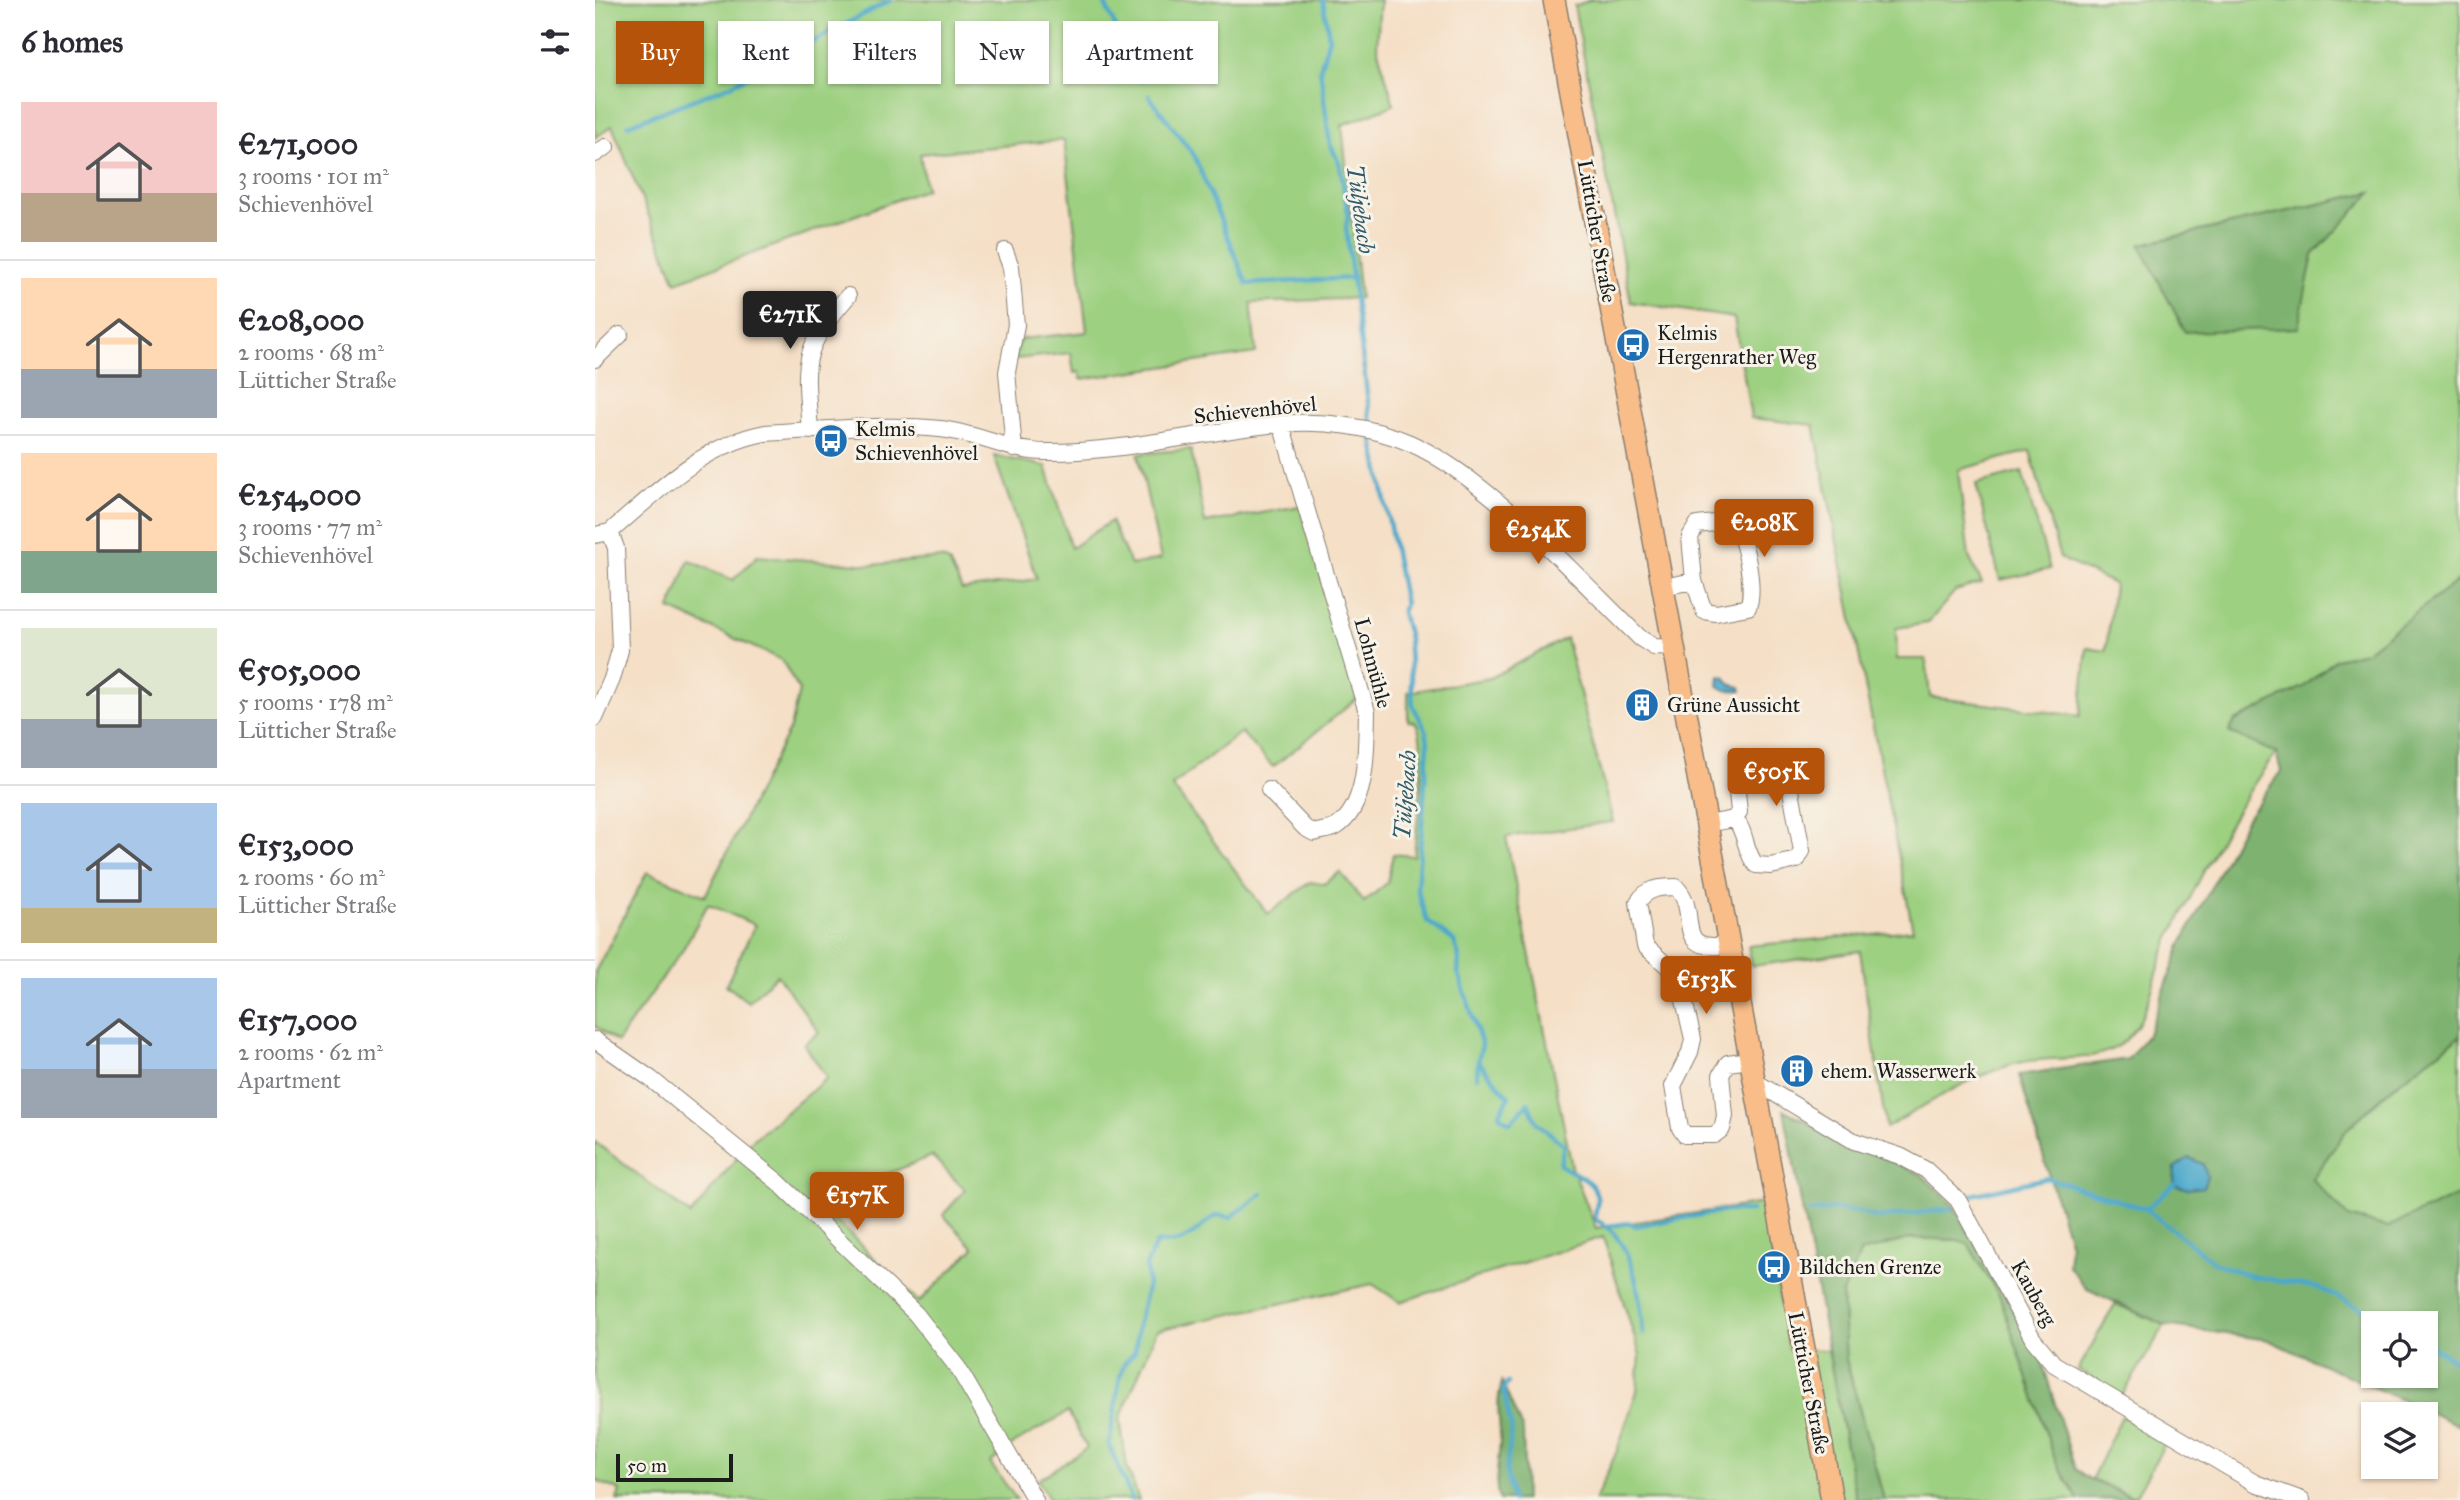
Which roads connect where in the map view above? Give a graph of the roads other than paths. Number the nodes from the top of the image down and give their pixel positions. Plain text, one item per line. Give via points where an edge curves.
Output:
1 (1554, 0) edge
2 (1005, 251) dead end
3 (848, 296) dead end
4 (620, 335) dead end
5 (595, 359) edge
6 (1281, 424) junction
7 (810, 431) junction
8 (1014, 449) junction
9 (603, 533) edge
10 (1694, 581) junction
11 (1662, 587) junction
12 (1675, 649) junction
13 (595, 718) edge
14 (1269, 790) dead end
15 (1734, 819) junction
16 (1707, 824) junction
17 (1727, 945) junction
18 (595, 1040) edge
19 (1749, 1060) junction
20 (1754, 1081) junction
21 (1035, 1500) edge
22 (1832, 1500) edge
23 (2302, 1500) edge

1 - 11 main road, Lütticher Straße
2 - 8 street via 1011,267 1016,325 1007,372
3 - 7 street via 816,335 808,354
4 - 5 street
6 - 8 street, Schievenhövel via 1100,451
6 - 12 street, Schievenhövel via 1371,430 1412,444 1506,510 1640,638 1654,647
6 - 14 street, Lohmühle via 1367,712 1367,726 1356,805 1336,827 1314,833
7 - 8 street, Schievenhövel via 941,429
7 - 9 street, Schievenhövel via 765,432 717,447
9 - 13 street, Schievenhövel via 616,548 619,650
10 - 10 street via 1704,611 1748,607 1752,595 1740,529 1732,521 1697,525 1690,537
10 - 11 street
11 - 12 main road, Lütticher Straße
12 - 16 main road, Lütticher Straße
15 - 15 street via 1739,812 1736,782 1744,771 1763,764 1779,767 1788,774 1802,851 1797,860 1756,864 1747,855
15 - 16 street
16 - 17 main road, Lütticher Straße
17 - 19 main road, Lütticher Straße
17 - 19 street via 1706,948 1692,938 1684,894 1676,887 1659,887 1644,893 1638,902 1645,946 1680,982 1693,1039 1673,1086 1685,1135 1714,1135 1723,1129 1721,1075 1728,1063
18 - 21 street via 778,1181 916,1314 958,1368
19 - 20 main road, Lütticher Straße
20 - 22 main road, Lütticher Straße
20 - 23 street, Kauberg via 1854,1140 1900,1156 1942,1183 1958,1200 2033,1339 2054,1364 2255,1483

